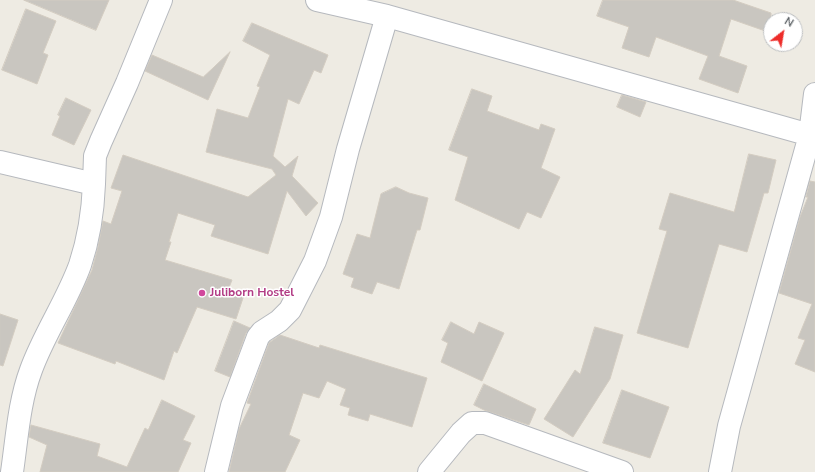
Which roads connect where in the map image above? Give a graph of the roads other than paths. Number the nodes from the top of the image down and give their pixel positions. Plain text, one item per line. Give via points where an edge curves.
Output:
1 (161, 0) edge
2 (317, 0) edge
3 (387, 16) junction
4 (815, 94) edge
5 (812, 135) edge
6 (0, 162) edge
7 (94, 184) junction
8 (12, 472) edge
9 (216, 472) edge
10 (429, 472) edge
11 (622, 472) edge
12 (720, 472) edge

1 - 7 street via 95,156
2 - 3 street
3 - 5 street
3 - 9 street via 331,217 315,261 290,310 258,337 232,406
4 - 5 street
5 - 12 street via 729,426
6 - 7 street
7 - 8 street via 93,210 80,266 31,370 24,394
10 - 11 street via 472,423 485,423

